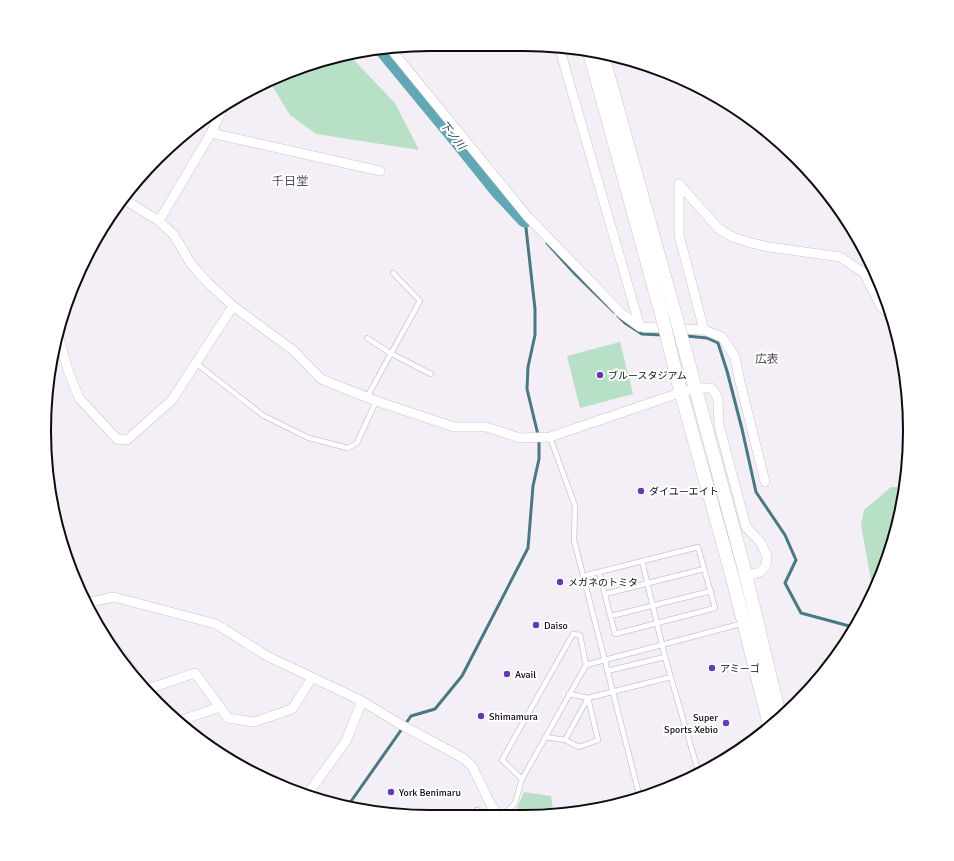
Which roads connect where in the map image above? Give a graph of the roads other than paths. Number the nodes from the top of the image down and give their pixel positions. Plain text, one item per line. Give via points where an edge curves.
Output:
1 (394, 53) edge
2 (561, 53) edge
3 (591, 57) edge
4 (604, 60) edge
5 (220, 115) edge
6 (211, 133) junction
7 (380, 171) dead end
8 (127, 201) edge
9 (159, 221) junction
10 (393, 273) dead end
11 (233, 306) junction
12 (883, 309) edge
13 (640, 327) junction
14 (704, 330) junction
15 (367, 338) dead end
16 (61, 345) edge
17 (390, 353) junction
18 (196, 364) junction
19 (431, 374) dead end
20 (694, 388) junction
21 (681, 392) junction
22 (367, 397) junction
23 (376, 401) junction
24 (550, 437) junction
25 (765, 482) dead end
26 (642, 561) junction
27 (744, 568) junction
28 (704, 569) junction
29 (599, 572) junction
30 (583, 576) junction
31 (647, 583) junction
32 (710, 591) junction
33 (606, 594) junction
34 (92, 602) edge
35 (653, 606) junction
36 (611, 616) junction
37 (744, 623) junction
38 (657, 624) junction
39 (662, 645) junction
40 (665, 657) junction
41 (605, 660) junction
42 (586, 665) junction
43 (607, 671) junction
44 (671, 677) junction
45 (312, 678) junction
46 (151, 688) edge
47 (613, 692) junction
48 (569, 694) junction
49 (588, 698) junction
50 (362, 701) junction
51 (220, 707) junction
52 (779, 712) edge
53 (184, 720) edge
54 (768, 721) edge
55 (545, 737) junction
56 (565, 740) junction
57 (697, 768) edge
58 (522, 779) junction
59 (310, 790) edge
60 (638, 792) edge
61 (495, 810) edge
62 (509, 810) edge

1 - 13 street via 527,216 622,314
2 - 13 street
3 - 21 street, bridge
4 - 20 street, bridge
5 - 6 street
6 - 7 street
6 - 9 street
8 - 9 street
9 - 11 street via 174,235 192,264 208,283
10 - 17 lane via 420,301
11 - 18 street
11 - 22 street via 294,351 321,379
12 - 14 street via 864,273 840,258 751,244 733,237 719,229 679,184 679,235
13 - 14 street
14 - 25 street via 722,337 735,357
15 - 17 lane
16 - 18 street via 79,398 117,439 127,440 172,400
17 - 19 lane
17 - 22 lane
18 - 23 lane via 264,416 309,438 348,448 357,443
20 - 21 street
20 - 27 street
20 - 27 street via 711,388 716,394 719,425 746,527 761,544 767,556 766,566 760,572 754,574
21 - 24 street
21 - 37 street
22 - 23 street
23 - 24 street via 454,427 486,427 520,438
24 - 30 lane via 575,506 574,540
26 - 28 lane via 698,547
26 - 29 lane
26 - 31 lane
27 - 52 street
28 - 31 lane
28 - 32 lane
29 - 30 lane
29 - 33 lane
30 - 41 lane
31 - 33 lane
31 - 35 lane
32 - 35 lane
32 - 38 lane via 715,608
33 - 36 lane
34 - 45 street via 114,597 216,624 267,656
35 - 36 lane
35 - 38 lane
36 - 38 lane via 615,634
37 - 39 lane
37 - 54 street
38 - 39 lane
39 - 40 lane
39 - 41 lane
40 - 43 lane
40 - 44 lane
41 - 42 lane
41 - 43 lane
42 - 48 lane
42 - 58 lane via 580,635 574,634 502,760
43 - 47 lane
44 - 47 lane
44 - 57 lane
45 - 50 street
45 - 51 street via 292,709 254,722 228,718
46 - 51 street via 195,673
47 - 49 lane
47 - 60 lane
48 - 49 lane
48 - 55 lane
49 - 56 lane
49 - 56 lane via 598,740 578,747
50 - 59 street via 346,741
50 - 61 street via 463,758 472,766
51 - 53 street
55 - 56 lane
55 - 58 lane
58 - 62 lane via 515,803

